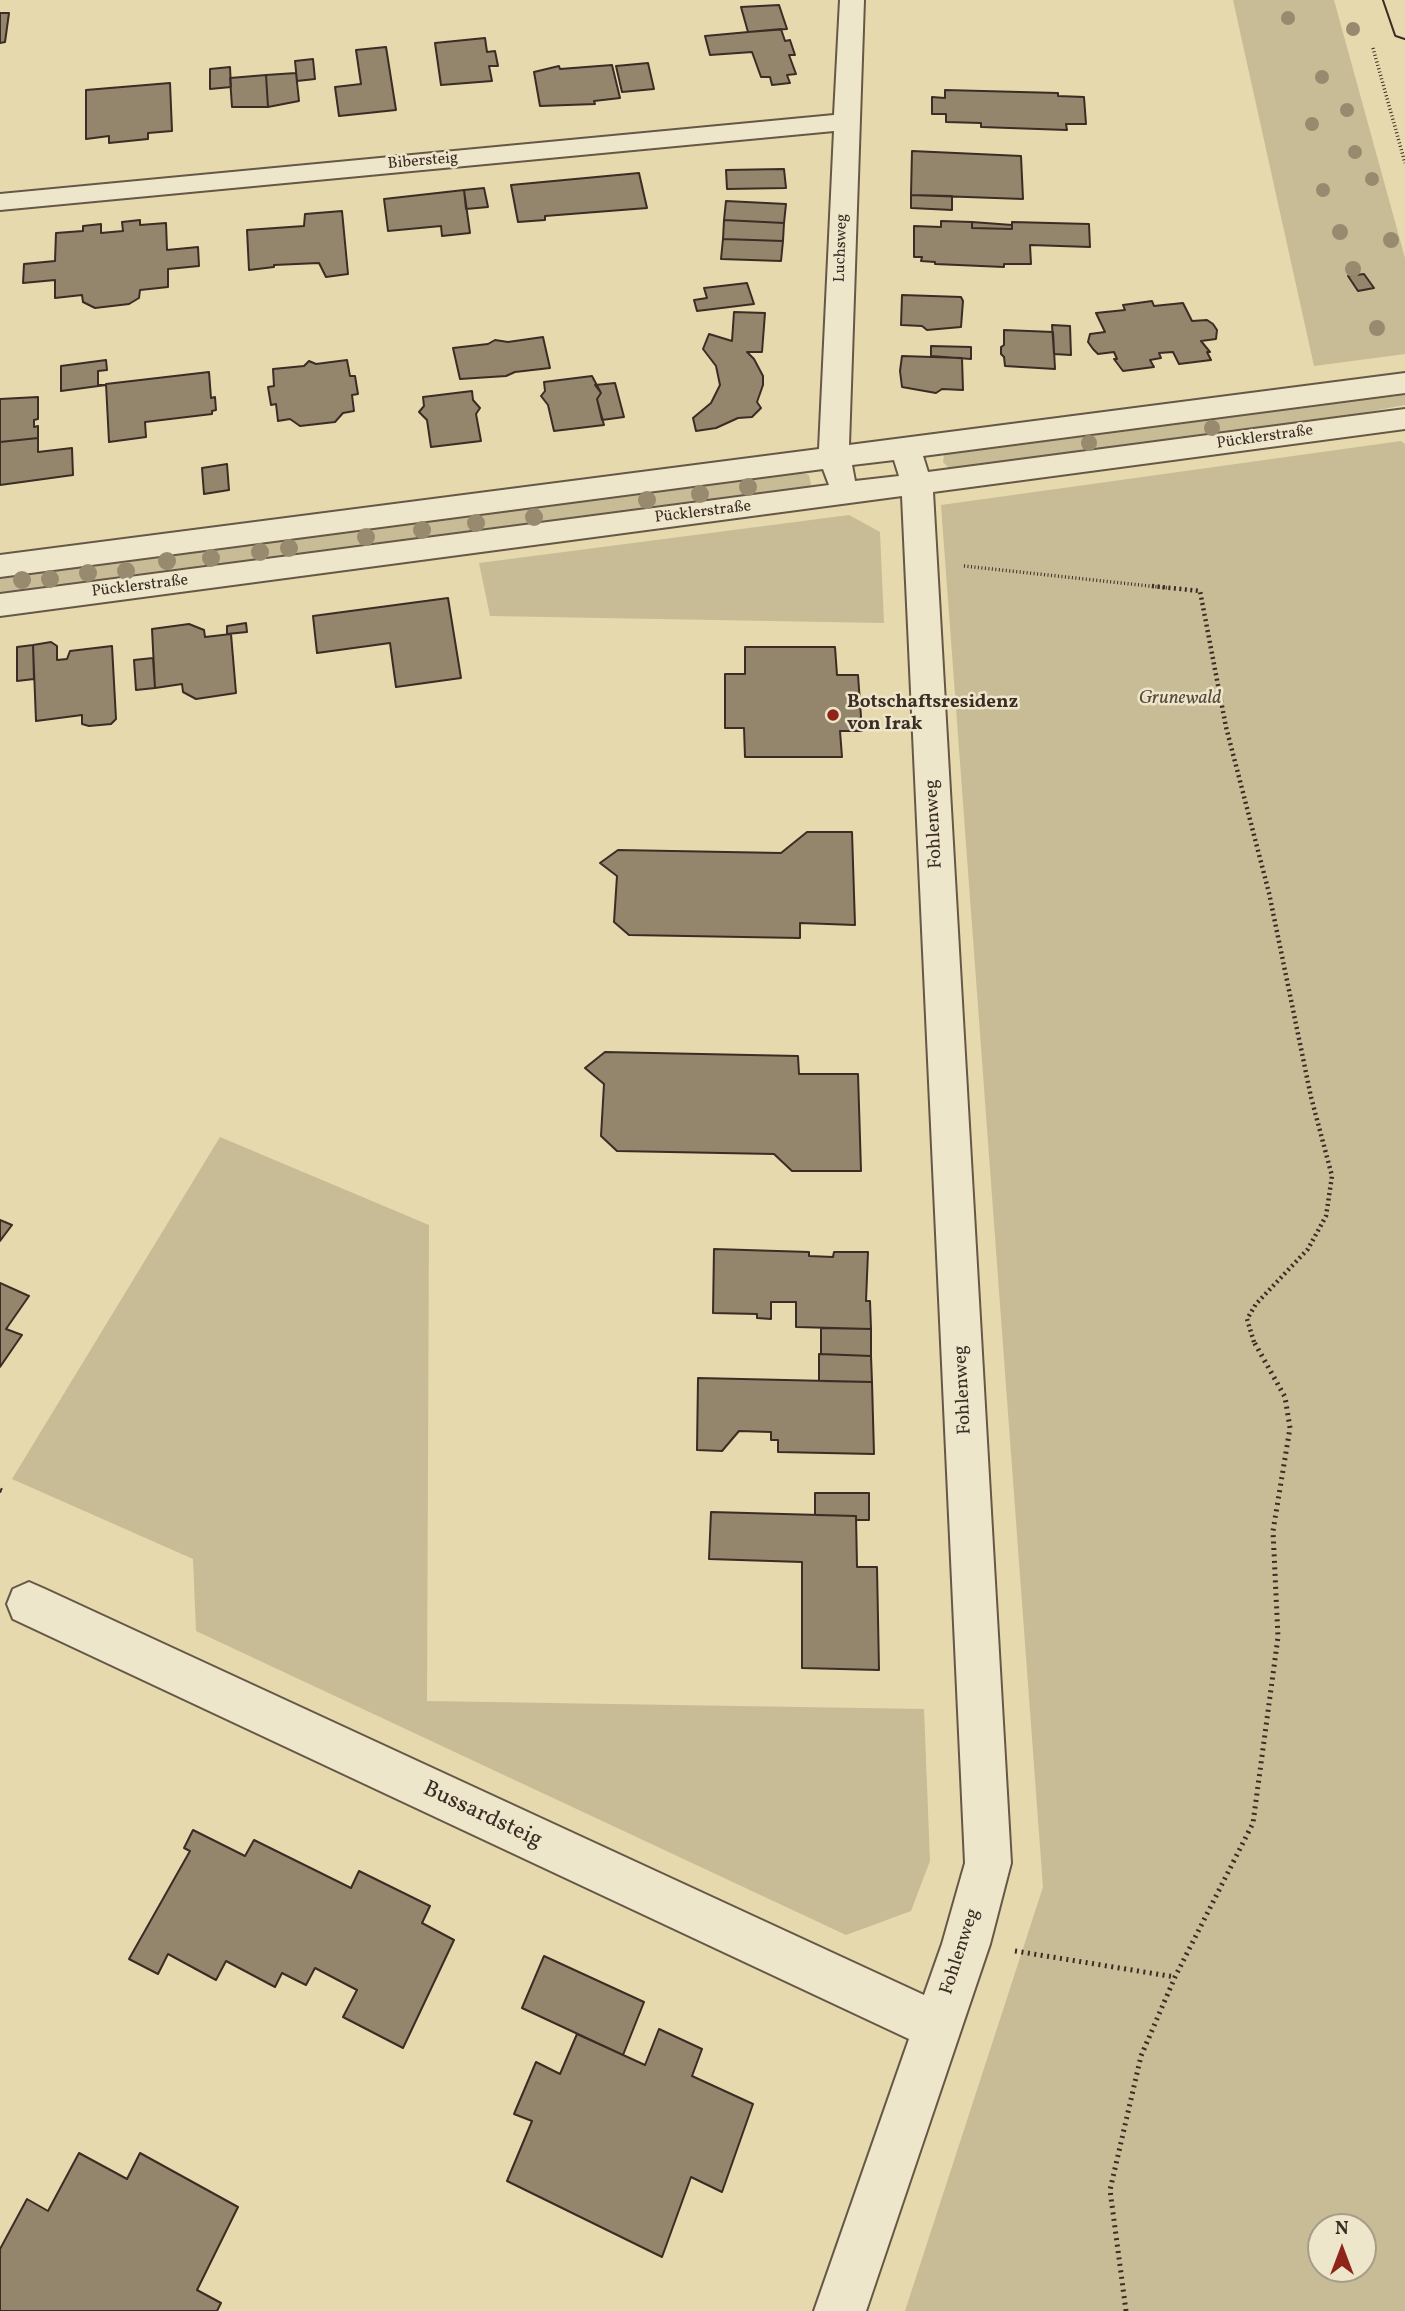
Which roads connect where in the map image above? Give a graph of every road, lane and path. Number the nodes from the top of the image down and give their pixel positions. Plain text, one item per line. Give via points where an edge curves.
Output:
1 (852, 0) edge
2 (1396, 0) edge
3 (1405, 30) edge
4 (1370, 38) dead end
5 (847, 122) junction
6 (1405, 163) edge
7 (0, 202) edge
8 (1405, 383) edge
9 (1405, 419) edge
10 (905, 448) junction
11 (835, 457) junction
12 (917, 485) junction
13 (845, 495) junction
14 (921, 561) junction
15 (0, 566) edge
16 (0, 605) edge
17 (29, 1604) dead end
18 (1022, 1952) dead end
19 (1175, 1977) junction
20 (936, 2026) junction
21 (840, 2311) edge
22 (1126, 2311) edge

1 - 5 street, Luchsweg
2 - 3 main road
4 - 6 path
5 - 7 street, Bibersteig
5 - 11 street, Luchsweg
8 - 10 street, Pücklerstraße
9 - 12 street, Pücklerstraße
10 - 11 street, Pücklerstraße
10 - 12 street, Fohlenweg
11 - 13 street, Luchsweg
11 - 15 street, Pücklerstraße
12 - 13 street, Pücklerstraße
12 - 14 street, Fohlenweg
13 - 16 street, Pücklerstraße
14 - 19 path via 1200,591 1226,727 1269,893 1332,1177 1326,1216 1308,1249 1247,1319 1254,1342 1285,1397 1290,1427 1273,1531 1278,1637 1252,1823
14 - 20 street, Fohlenweg via 988,1863 966,1944
17 - 20 street, Bussardsteig
18 - 19 path
19 - 22 path via 1141,2056 1110,2190
20 - 21 street, Fohlenweg

